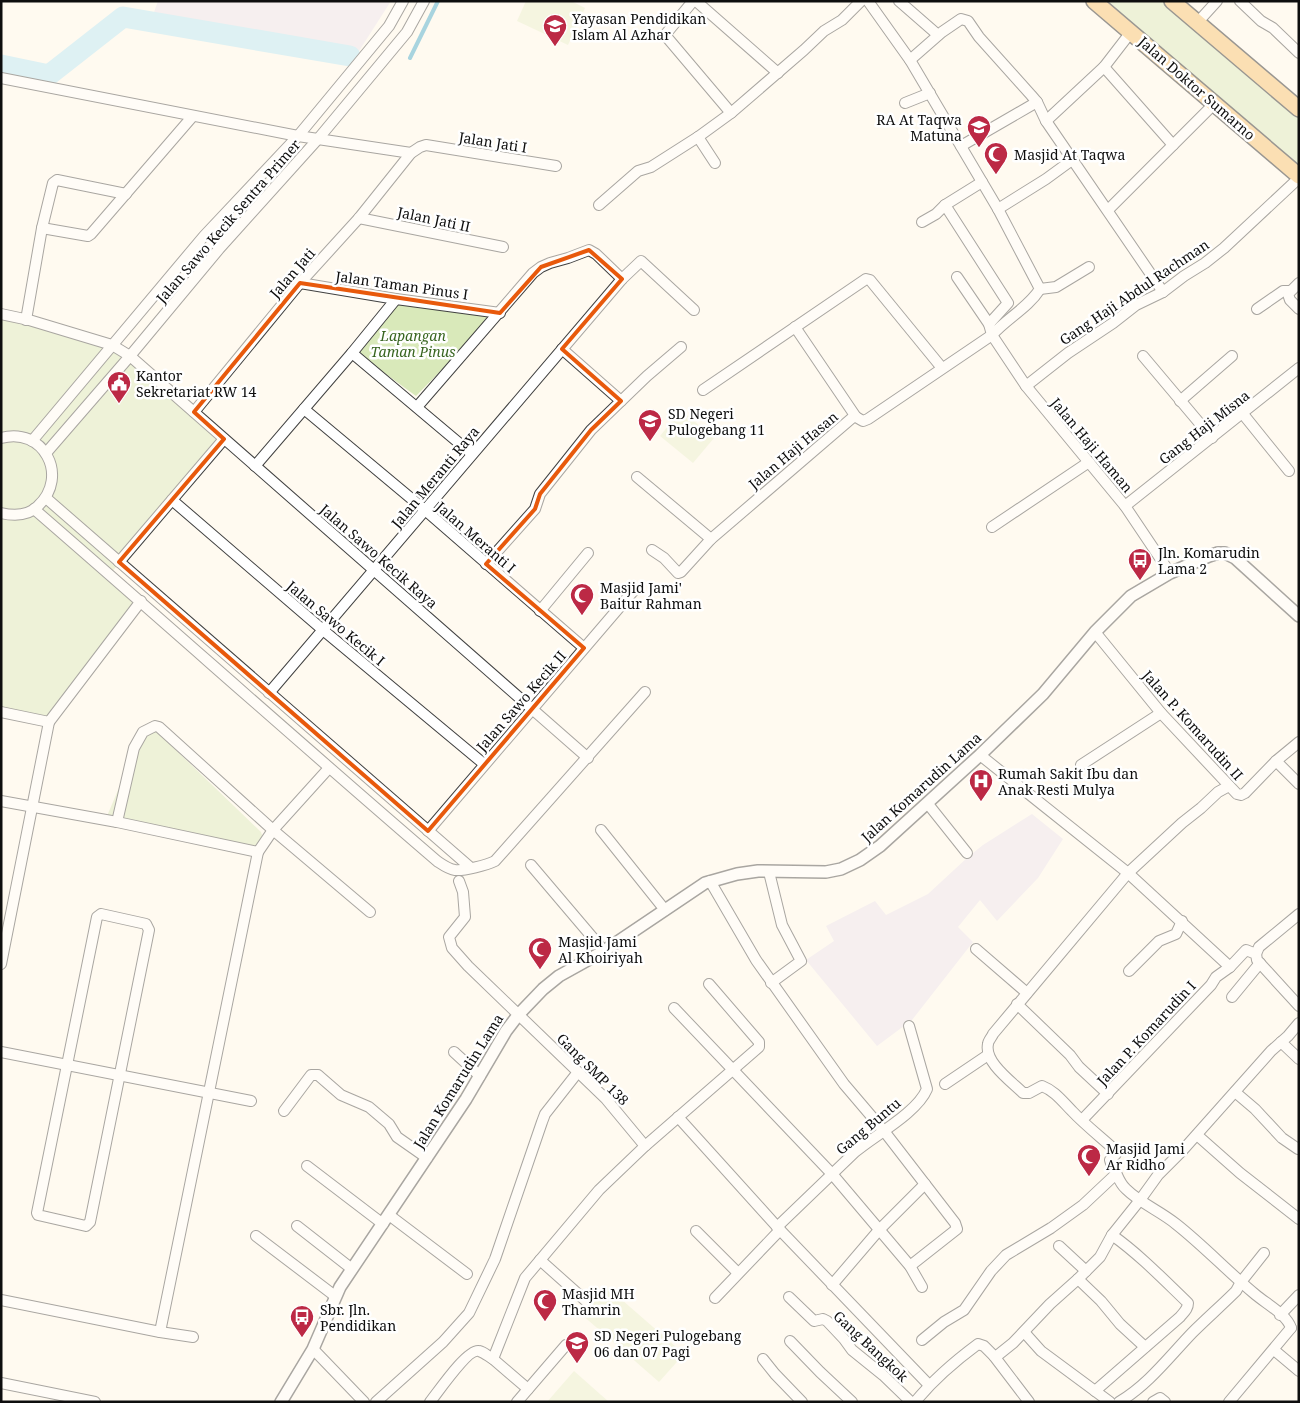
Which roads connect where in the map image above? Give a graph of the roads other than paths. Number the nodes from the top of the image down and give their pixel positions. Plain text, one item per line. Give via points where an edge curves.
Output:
1 (403, 1) edge
2 (424, 1) edge
3 (695, 1) edge
4 (861, 1) edge
5 (868, 1) edge
6 (899, 1) edge
7 (1094, 1) edge
8 (1172, 1) edge
9 (1217, 1) edge
10 (1240, 1) edge
11 (1197, 23) junction
12 (389, 26) junction
13 (407, 32) junction
14 (1131, 32) junction
15 (938, 35) junction
16 (1299, 53) edge
17 (910, 60) junction
18 (1104, 67) junction
19 (778, 73) junction
20 (1, 78) edge
21 (930, 94) junction
22 (1037, 102) junction
23 (905, 103) dead end
24 (1214, 104) junction
25 (1299, 109) edge
26 (731, 113) junction
27 (192, 117) junction
28 (1046, 121) junction
29 (298, 136) junction
30 (698, 137) junction
31 (318, 139) junction
32 (426, 145) joint
33 (1173, 145) junction
34 (961, 146) junction
35 (412, 154) junction
36 (1072, 160) junction
37 (715, 163) dead end
38 (556, 166) dead end
39 (1299, 177) edge
40 (982, 182) junction
41 (126, 194) junction
42 (598, 205) dead end
43 (945, 205) junction
44 (998, 209) junction
45 (1108, 210) junction
46 (359, 218) junction
47 (922, 222) dead end
48 (42, 228) junction
49 (204, 236) junction
50 (503, 247) dead end
51 (219, 249) junction
52 (1088, 267) dead end
53 (957, 277) dead end
54 (622, 279) junction
55 (1299, 283) edge
56 (300, 284) junction
57 (1040, 289) junction
58 (1289, 291) junction
59 (1163, 292) junction
60 (396, 299) junction
61 (1257, 309) dead end
62 (1299, 309) edge
63 (694, 310) dead end
64 (500, 313) junction
65 (1, 314) edge
66 (26, 320) junction
67 (989, 324) junction
68 (795, 327) junction
69 (992, 335) junction
70 (112, 345) junction
71 (681, 347) dead end
72 (562, 349) junction
73 (352, 353) junction
74 (130, 356) junction
75 (1142, 356) dead end
76 (1232, 356) dead end
77 (942, 368) junction
78 (1299, 368) edge
79 (1026, 386) junction
80 (703, 390) dead end
81 (621, 400) junction
82 (1180, 401) junction
83 (416, 407) junction
84 (304, 409) junction
85 (194, 412) junction
86 (1242, 414) junction
87 (856, 417) junction
88 (1, 438) edge
89 (1212, 438) junction
90 (224, 439) junction
91 (32, 441) junction
92 (46, 454) junction
93 (472, 454) junction
94 (1089, 462) junction
95 (255, 466) junction
96 (1289, 471) dead end
97 (637, 477) dead end
98 (46, 498) junction
99 (172, 500) junction
100 (1125, 506) junction
101 (34, 510) junction
102 (425, 510) junction
103 (1, 513) edge
104 (992, 527) dead end
105 (712, 539) junction
106 (652, 550) dead end
107 (588, 553) dead end
108 (119, 562) junction
109 (486, 564) junction
110 (374, 570) junction
111 (1170, 573) junction
112 (635, 590) dead end
113 (141, 602) junction
114 (540, 611) junction
115 (1299, 616) edge
116 (323, 630) junction
117 (1095, 632) junction
118 (216, 646) junction
119 (584, 648) junction
120 (205, 657) junction
121 (269, 692) junction
122 (645, 692) dead end
123 (533, 708) junction
124 (1, 712) edge
125 (1161, 713) junction
126 (49, 722) junction
127 (310, 728) junction
128 (300, 741) junction
129 (1299, 742) edge
130 (980, 755) junction
131 (588, 758) junction
132 (1276, 761) junction
133 (484, 764) junction
134 (1081, 765) dead end
135 (329, 768) junction
136 (1299, 784) edge
137 (1229, 786) junction
138 (1, 801) edge
139 (928, 804) junction
140 (32, 805) junction
141 (117, 822) junction
142 (273, 830) junction
143 (601, 830) dead end
144 (428, 831) junction
145 (258, 852) junction
146 (967, 854) dead end
147 (531, 864) dead end
148 (471, 868) junction
149 (769, 872) junction
150 (1128, 873) junction
151 (459, 881) dead end
152 (710, 881) junction
153 (665, 910) junction
154 (370, 912) dead end
155 (1299, 914) edge
156 (1182, 921) junction
157 (976, 949) dead end
158 (604, 951) junction
159 (1258, 959) junction
160 (1, 964) edge
161 (1230, 967) junction
162 (1129, 971) dead end
163 (771, 983) junction
164 (709, 984) dead end
165 (1027, 993) junction
166 (1232, 996) dead end
167 (1017, 1004) junction
168 (1299, 1006) edge
169 (674, 1008) dead end
170 (519, 1014) junction
171 (1299, 1023) edge
172 (909, 1026) dead end
173 (1280, 1042) junction
174 (1, 1052) edge
175 (454, 1052) dead end
176 (988, 1055) junction
177 (1299, 1059) edge
178 (68, 1065) junction
179 (732, 1070) junction
180 (578, 1072) junction
181 (119, 1075) junction
182 (480, 1076) junction
183 (945, 1084) dead end
184 (1235, 1092) junction
185 (208, 1093) junction
186 (1108, 1094) junction
187 (251, 1101) dead end
188 (284, 1111) dead end
189 (678, 1117) junction
190 (1082, 1120) junction
191 (884, 1131) junction
192 (1197, 1135) junction
193 (645, 1146) junction
194 (1298, 1149) edge
195 (427, 1158) junction
196 (307, 1166) dead end
197 (1116, 1174) junction
198 (833, 1175) junction
199 (925, 1184) junction
200 (1140, 1200) junction
201 (386, 1219) junction
202 (1299, 1219) edge
203 (297, 1226) dead end
204 (778, 1228) junction
205 (879, 1230) junction
206 (696, 1231) dead end
207 (1112, 1235) junction
208 (256, 1236) dead end
209 (1059, 1246) dead end
210 (1264, 1253) dead end
211 (540, 1260) junction
212 (910, 1266) junction
213 (352, 1269) junction
214 (1086, 1271) junction
215 (738, 1273) junction
216 (467, 1274) dead end
217 (1078, 1279) junction
218 (1241, 1282) junction
219 (832, 1285) junction
220 (922, 1286) dead end
221 (1299, 1295) edge
222 (335, 1296) junction
223 (715, 1298) dead end
224 (789, 1298) dead end
225 (1, 1300) edge
226 (586, 1301) dead end
227 (1280, 1315) junction
228 (1295, 1327) edge
229 (160, 1332) junction
230 (1024, 1332) junction
231 (193, 1337) dead end
232 (922, 1340) dead end
233 (790, 1341) dead end
234 (566, 1345) dead end
235 (1145, 1347) junction
236 (312, 1349) junction
237 (1274, 1350) junction
238 (994, 1356) junction
239 (493, 1359) junction
240 (763, 1359) dead end
241 (1299, 1371) edge
242 (1, 1382) edge
243 (929, 1385) junction
244 (528, 1389) junction
245 (1096, 1391) junction
246 (81, 1400) edge
247 (95, 1402) edge
248 (281, 1402) edge
249 (364, 1402) edge
250 (376, 1402) edge
251 (430, 1402) edge
252 (517, 1402) edge
253 (802, 1402) edge
254 (852, 1402) edge
255 (913, 1402) edge
256 (1029, 1402) edge
257 (1110, 1402) edge
258 (1120, 1402) edge
259 (1152, 1402) edge
260 (1165, 1402) edge
261 (1229, 1402) edge

1 - 12 street, Jalan Sawo Kecik Sentra Primer
2 - 13 street, Jalan Sawo Kecik Sentra Primer
3 - 19 street
3 - 26 street via 665,35
4 - 19 street
5 - 17 street
6 - 15 street
7 - 14 main road, Jalan Doktor Sumarno
8 - 11 main road
9 - 11 street
10 - 16 street
11 - 25 main road
12 - 13 street
12 - 29 street, Jalan Sawo Kecik Sentra Primer
13 - 31 street, Jalan Sawo Kecik Sentra Primer
14 - 18 street
14 - 24 main road, Jalan Doktor Sumarno
15 - 17 street
15 - 22 street via 960,19 968,21
17 - 21 street
18 - 28 street
18 - 33 street
19 - 26 street
20 - 27 street
21 - 23 street
21 - 34 street
22 - 28 street
22 - 34 street
24 - 33 street
24 - 39 main road, Jalan Doktor Sumarno
26 - 30 street
27 - 29 street
27 - 41 street
28 - 36 street
29 - 31 street
29 - 49 street, Jalan Sawo Kecik Sentra Primer
30 - 37 street
30 - 42 street via 651,167 638,171
31 - 35 street
31 - 51 street, Jalan Sawo Kecik Sentra Primer
32 - 35 street, Jalan Jati
32 - 38 street, Jalan Jati I
33 - 45 street
34 - 40 street
35 - 46 street, Jalan Jati
36 - 44 street
36 - 45 street
39 - 59 street, Gang Haji Abdul Rachman via 1224,248
40 - 43 street
40 - 44 street
41 - 48 street via 88,236
41 - 48 street via 55,181
43 - 47 street
43 - 67 street via 1008,303
44 - 57 street
45 - 59 street
46 - 50 street, Jalan Jati II
46 - 56 street, Jalan Jati
48 - 66 street
49 - 51 street
49 - 70 street, Jalan Sawo Kecik Sentra Primer
51 - 74 street, Jalan Sawo Kecik Sentra Primer
52 - 57 street via 1056,287
53 - 67 street, Jalan Haji Haman
54 - 63 street, Jalan Meranti Raya via 641,261
54 - 64 street via 589,250 541,267
54 - 72 street, Jalan Meranti Raya
55 - 58 street
56 - 60 street, Jalan Taman Pinus I
56 - 85 street, Jalan Jati
57 - 69 street, Jalan Haji Hasan via 1024,308
58 - 61 street via 1283,291
58 - 62 street via 1289,297
59 - 79 street, Gang Haji Abdul Rachman via 1136,305
60 - 64 street, Jalan Taman Pinus I
60 - 73 street
64 - 83 street
65 - 66 street, Jalan Sawo Kecik Raya
66 - 70 street, Jalan Sawo Kecik Raya
67 - 69 street, Jalan Haji Haman
68 - 77 street via 866,279 870,280
68 - 80 street
68 - 87 street
69 - 77 street, Jalan Haji Hasan
69 - 79 street, Jalan Haji Haman
70 - 74 street, Jalan Sawo Kecik Raya
70 - 91 street, Jalan Sawo Kecik Sentra Primer
71 - 81 street
72 - 81 street
72 - 93 street, Jalan Meranti Raya
73 - 83 street
73 - 84 street
74 - 85 street, Jalan Sawo Kecik Raya
74 - 92 street, Jalan Sawo Kecik Sentra Primer
75 - 82 street
76 - 82 street
77 - 87 street, Jalan Haji Hasan via 868,419 863,421
78 - 86 street, Gang Haji Misna
79 - 94 street, Jalan Haji Haman
81 - 109 street via 591,430 540,494 535,508
82 - 89 street
83 - 93 street
84 - 95 street
84 - 102 street, Jalan Meranti I
85 - 90 street, Jalan Sawo Kecik Raya
86 - 89 street, Gang Haji Misna
86 - 96 street
87 - 105 street, Jalan Haji Hasan
88 - 91 street via 14,436
89 - 100 street, Gang Haji Misna
90 - 95 street, Jalan Sawo Kecik Raya
90 - 99 street
91 - 92 street
92 - 98 street via 53,476
93 - 102 street, Jalan Meranti Raya
94 - 100 street, Jalan Haji Haman
94 - 104 street
95 - 110 street, Jalan Sawo Kecik Raya
97 - 105 street
98 - 101 street
98 - 108 street
99 - 108 street
99 - 116 street, Jalan Sawo Kecik I
100 - 111 street, Jalan Haji Haman
101 - 103 street via 19,515
101 - 113 street
102 - 109 street, Jalan Meranti I
102 - 110 street, Jalan Meranti Raya
105 - 106 street, Jalan Haji Hasan via 678,573
107 - 114 street
108 - 118 street
109 - 114 street, Jalan Meranti I
110 - 116 street, Jalan Meranti Raya
110 - 123 street, Jalan Sawo Kecik Raya
111 - 115 street, Jalan Komarudin Lama via 1218,552 1225,553 1235,558
111 - 117 street, Jalan Komarudin Lama via 1131,596
112 - 119 street, Jalan Sawo Kecik II
113 - 120 street
113 - 126 street
114 - 119 street, Jalan Meranti I
116 - 121 street, Jalan Meranti Raya
116 - 133 street, Jalan Sawo Kecik I
117 - 125 street, Jalan P. Komarudin II
117 - 130 street, Jalan Komarudin Lama via 1043,694
118 - 120 street
118 - 121 street
119 - 123 street, Jalan Sawo Kecik II
120 - 128 street
121 - 127 street
122 - 131 street
123 - 131 street, Jalan Sawo Kecik Raya
123 - 133 street, Jalan Sawo Kecik II
124 - 126 street
125 - 134 street
125 - 137 street, Jalan P. Komarudin II
126 - 140 street
127 - 128 street
127 - 144 street
128 - 135 street
129 - 132 street, Jalan P. Komarudin II
130 - 139 street, Jalan Komarudin Lama
130 - 150 street
131 - 148 street via 495,860
132 - 136 street
132 - 137 street, Jalan P. Komarudin II via 1241,796
133 - 144 street, Jalan Sawo Kecik II
135 - 142 street
135 - 148 street via 445,866 457,870
137 - 150 street via 1182,823
138 - 140 street
139 - 146 street
139 - 149 street, Jalan Komarudin Lama via 880,846 851,864 826,872
140 - 141 street
140 - 160 street
141 - 142 street via 134,748 143,732 156,726
141 - 145 street
142 - 145 street
142 - 154 street
143 - 153 street
144 - 148 street
145 - 185 street
147 - 158 street
149 - 152 street, Jalan Komarudin Lama via 751,872
149 - 163 street via 782,925 800,961
150 - 156 street
150 - 165 street
151 - 170 street, Gang SMP 138 via 465,917 450,935 452,948
152 - 153 street, Jalan Komarudin Lama
152 - 163 street
153 - 158 street, Jalan Komarudin Lama
155 - 159 street via 1259,948
156 - 161 street
156 - 162 street via 1176,934 1159,940
157 - 165 street
158 - 170 street, Jalan Komarudin Lama via 550,983
159 - 161 street, Jalan P. Komarudin I via 1246,950
159 - 166 street
159 - 168 street
161 - 186 street, Jalan P. Komarudin I
163 - 191 street via 844,1084
164 - 179 street via 760,1044
165 - 167 street
167 - 176 street via 993,1034 988,1044
167 - 186 street
169 - 179 street
170 - 180 street, Gang SMP 138
170 - 182 street, Jalan Komarudin Lama
171 - 173 street
172 - 191 street, Gang Buntu via 927,1088 912,1108
173 - 177 street
173 - 184 street
174 - 178 street
175 - 182 street
176 - 183 street
176 - 190 street via 1023,1092 1029,1093 1042,1086 1048,1088
178 - 181 street
178 - 181 street via 97,917 101,914 149,927
178 - 181 street via 37,1213 86,1226 90,1222
179 - 189 street
179 - 198 street
180 - 193 street, Gang SMP 138 via 606,1099
180 - 250 street via 545,1114 495,1260 469,1313 443,1342
181 - 185 street
182 - 195 street, Jalan Komarudin Lama
184 - 192 street
184 - 194 street via 1274,1131
185 - 187 street
185 - 229 street
186 - 190 street, Jalan P. Komarudin I
188 - 195 street via 311,1075 318,1074 341,1094 369,1107 389,1124 397,1137
189 - 193 street
189 - 204 street
190 - 197 street via 1116,1151 1110,1160
191 - 198 street, Gang Buntu via 856,1151
191 - 199 street
192 - 200 street via 1158,1175
192 - 202 street
193 - 211 street via 599,1190
195 - 201 street, Jalan Komarudin Lama
196 - 201 street
197 - 200 street via 1121,1184
197 - 232 street via 1083,1205 1006,1255 964,1310
198 - 204 street, Gang Buntu
198 - 205 street
199 - 205 street
199 - 212 street via 957,1229
200 - 207 street
200 - 218 street via 1180,1227
201 - 213 street, Jalan Komarudin Lama
201 - 216 street
203 - 213 street
204 - 215 street, Gang Buntu
204 - 219 street
205 - 212 street
205 - 219 street
206 - 215 street
207 - 214 street via 1100,1257
207 - 235 street via 1134,1251 1188,1303 1187,1309
208 - 222 street
209 - 214 street
210 - 218 street
211 - 226 street
211 - 239 street via 525,1278
212 - 220 street
213 - 222 street, Jalan Komarudin Lama
214 - 217 street
215 - 223 street, Gang Buntu
217 - 230 street
217 - 235 street
218 - 227 street
218 - 258 street via 1236,1291 1144,1384
219 - 243 street
221 - 227 street
222 - 236 street, Jalan Komarudin Lama
224 - 255 street, Gang Bangkok via 814,1321 827,1321 852,1350
225 - 229 street
227 - 228 street
228 - 237 street
229 - 231 street
230 - 238 street
230 - 245 street via 1042,1351
233 - 254 street
234 - 244 street
235 - 245 street
236 - 248 street, Jalan Komarudin Lama
236 - 249 street
237 - 241 street
237 - 261 street
238 - 243 street via 978,1344
238 - 256 street
239 - 244 street
239 - 251 street via 480,1351 466,1357
240 - 253 street
242 - 246 street
243 - 255 street
244 - 252 street
245 - 257 street
246 - 247 street
259 - 260 street via 1160,1398

